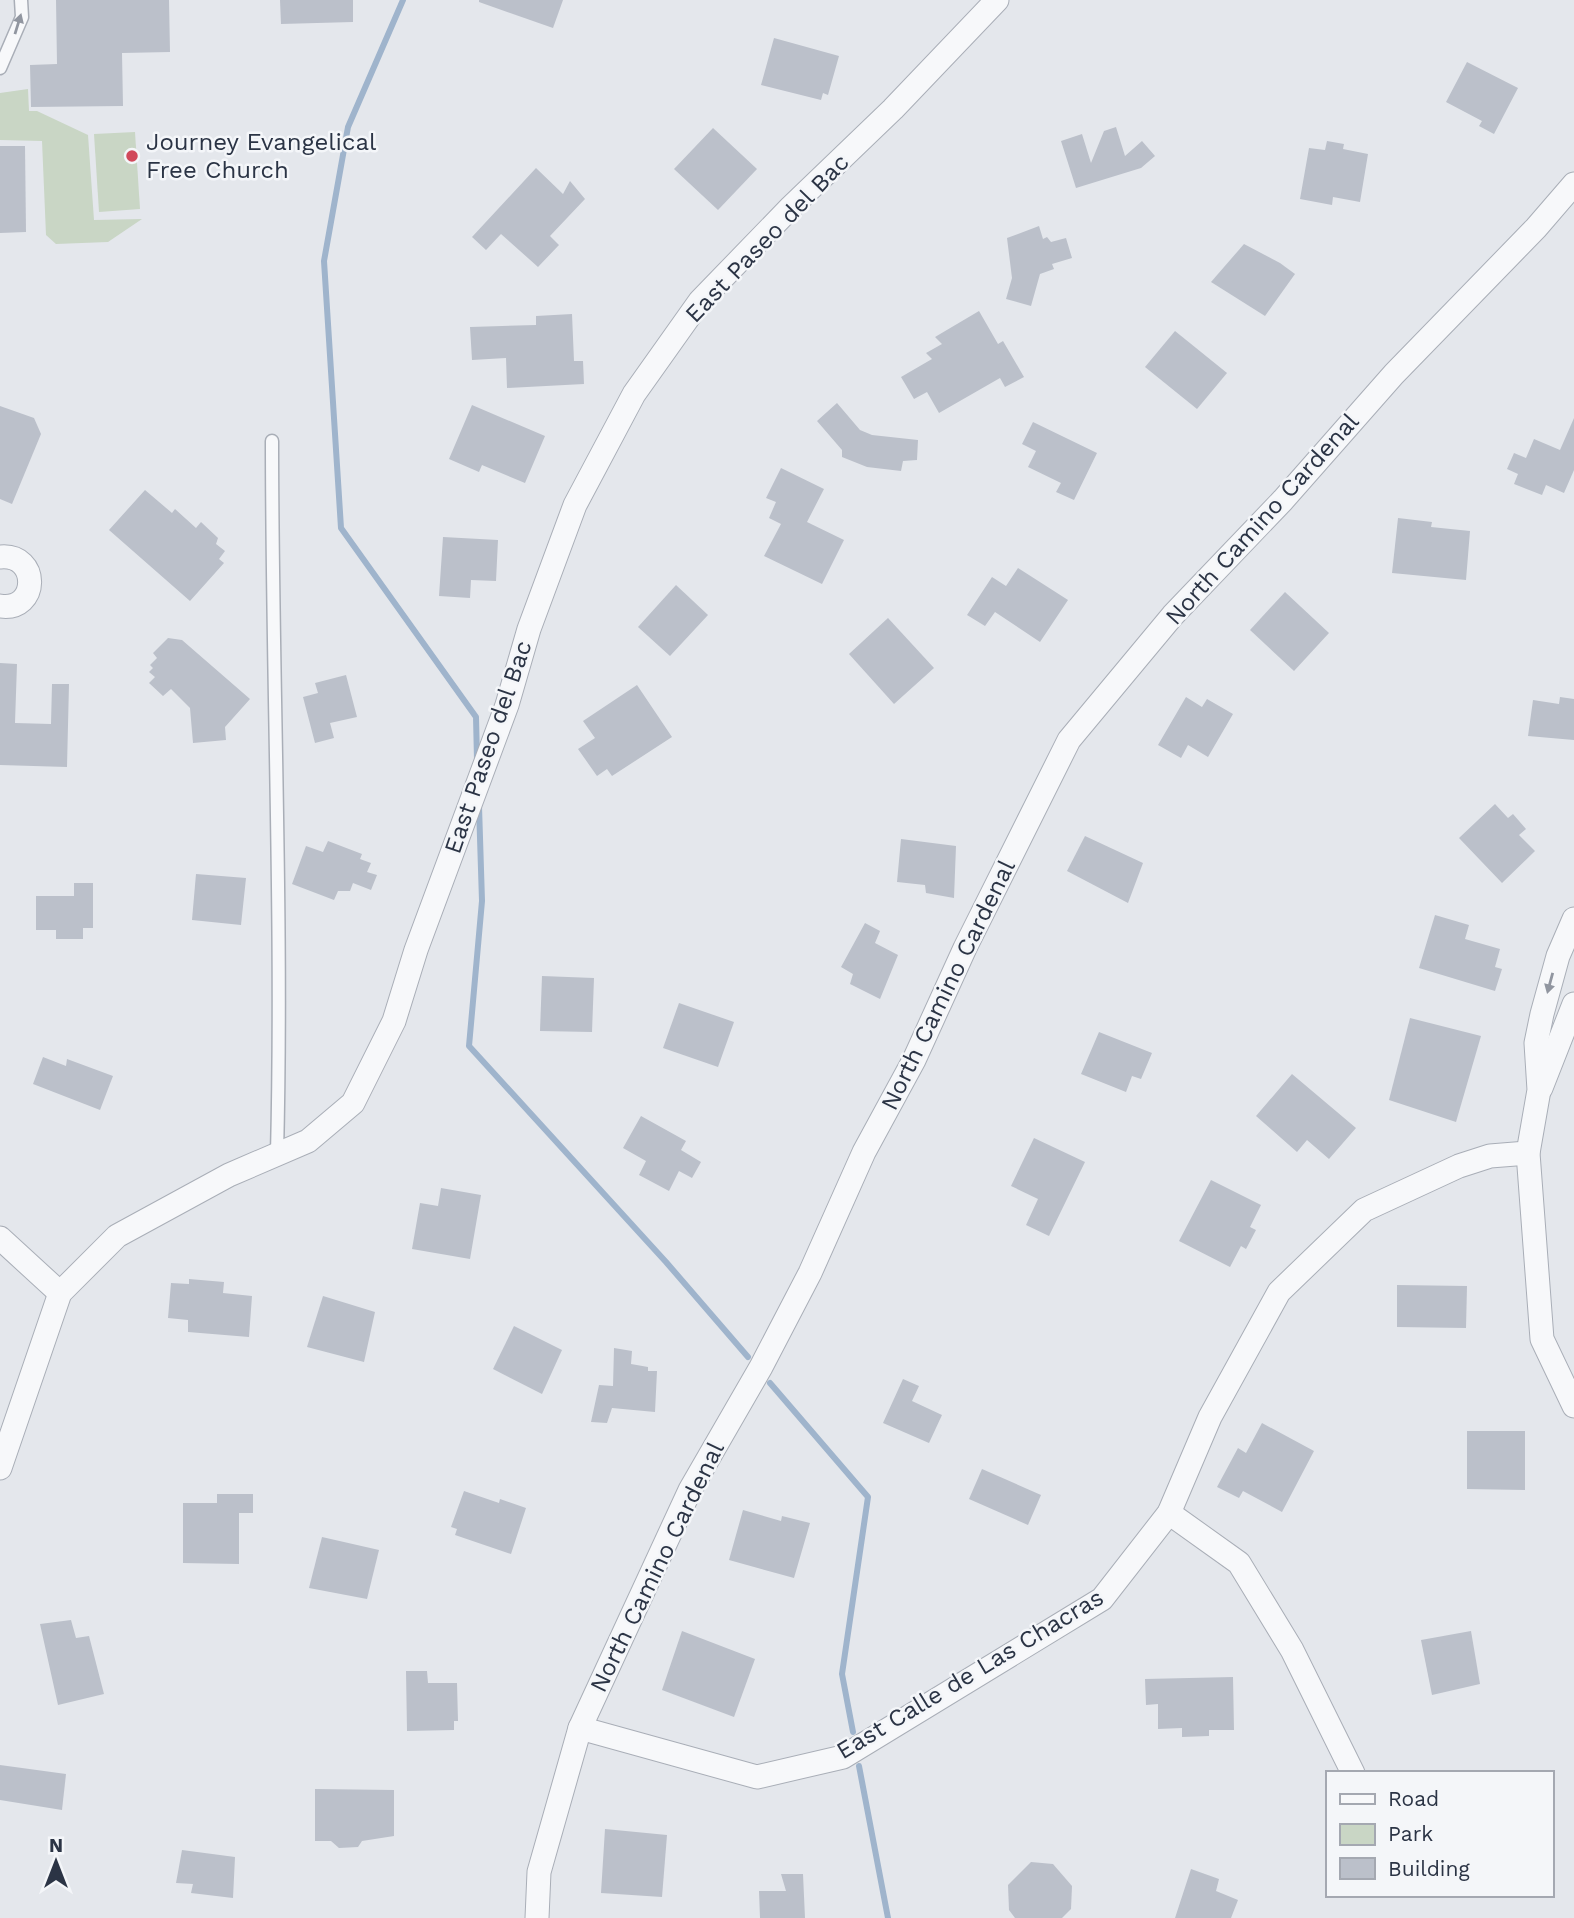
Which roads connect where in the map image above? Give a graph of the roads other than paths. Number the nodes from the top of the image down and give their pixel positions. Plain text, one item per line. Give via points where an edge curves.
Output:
1 (21, 0) edge
2 (998, 0) edge
3 (0, 68) edge
4 (1574, 184) edge
5 (272, 441) dead end
6 (0, 557) edge
7 (0, 606) edge
8 (1574, 919) edge
9 (1574, 1004) edge
10 (1539, 1090) junction
11 (1528, 1153) junction
12 (277, 1154) junction
13 (0, 1238) edge
14 (60, 1293) junction
15 (1574, 1406) edge
16 (0, 1468) edge
17 (1169, 1513) junction
18 (580, 1728) junction
19 (1352, 1771) edge
20 (537, 1918) edge

3 -> 1 lane via 22,17
2 - 12 street, East Paseo del Bac via 700,301 634,394 575,505 394,1021 353,1103 307,1141
4 - 18 street, North Camino Cardenal via 1173,615 1069,740 914,1060 864,1152 810,1273 690,1490
5 - 12 lane
6 - 7 street via 23,564 30,582 20,602
8 -> 10 street via 1558,956 1536,1043
9 - 10 street
10 - 11 street
11 - 15 street via 1542,1339
11 - 17 street, East Calle de Las Chacras via 1490,1156 1459,1166 1364,1210 1279,1292 1210,1417
12 - 14 street, East Paseo del Bac via 117,1236
13 - 14 street
14 - 16 street, East Paseo del Bac
17 - 18 street, East Calle de Las Chacras via 1102,1599 843,1757 757,1777
17 - 19 street via 1239,1563 1292,1650
18 - 20 street, North Camino Cardenal via 539,1872

